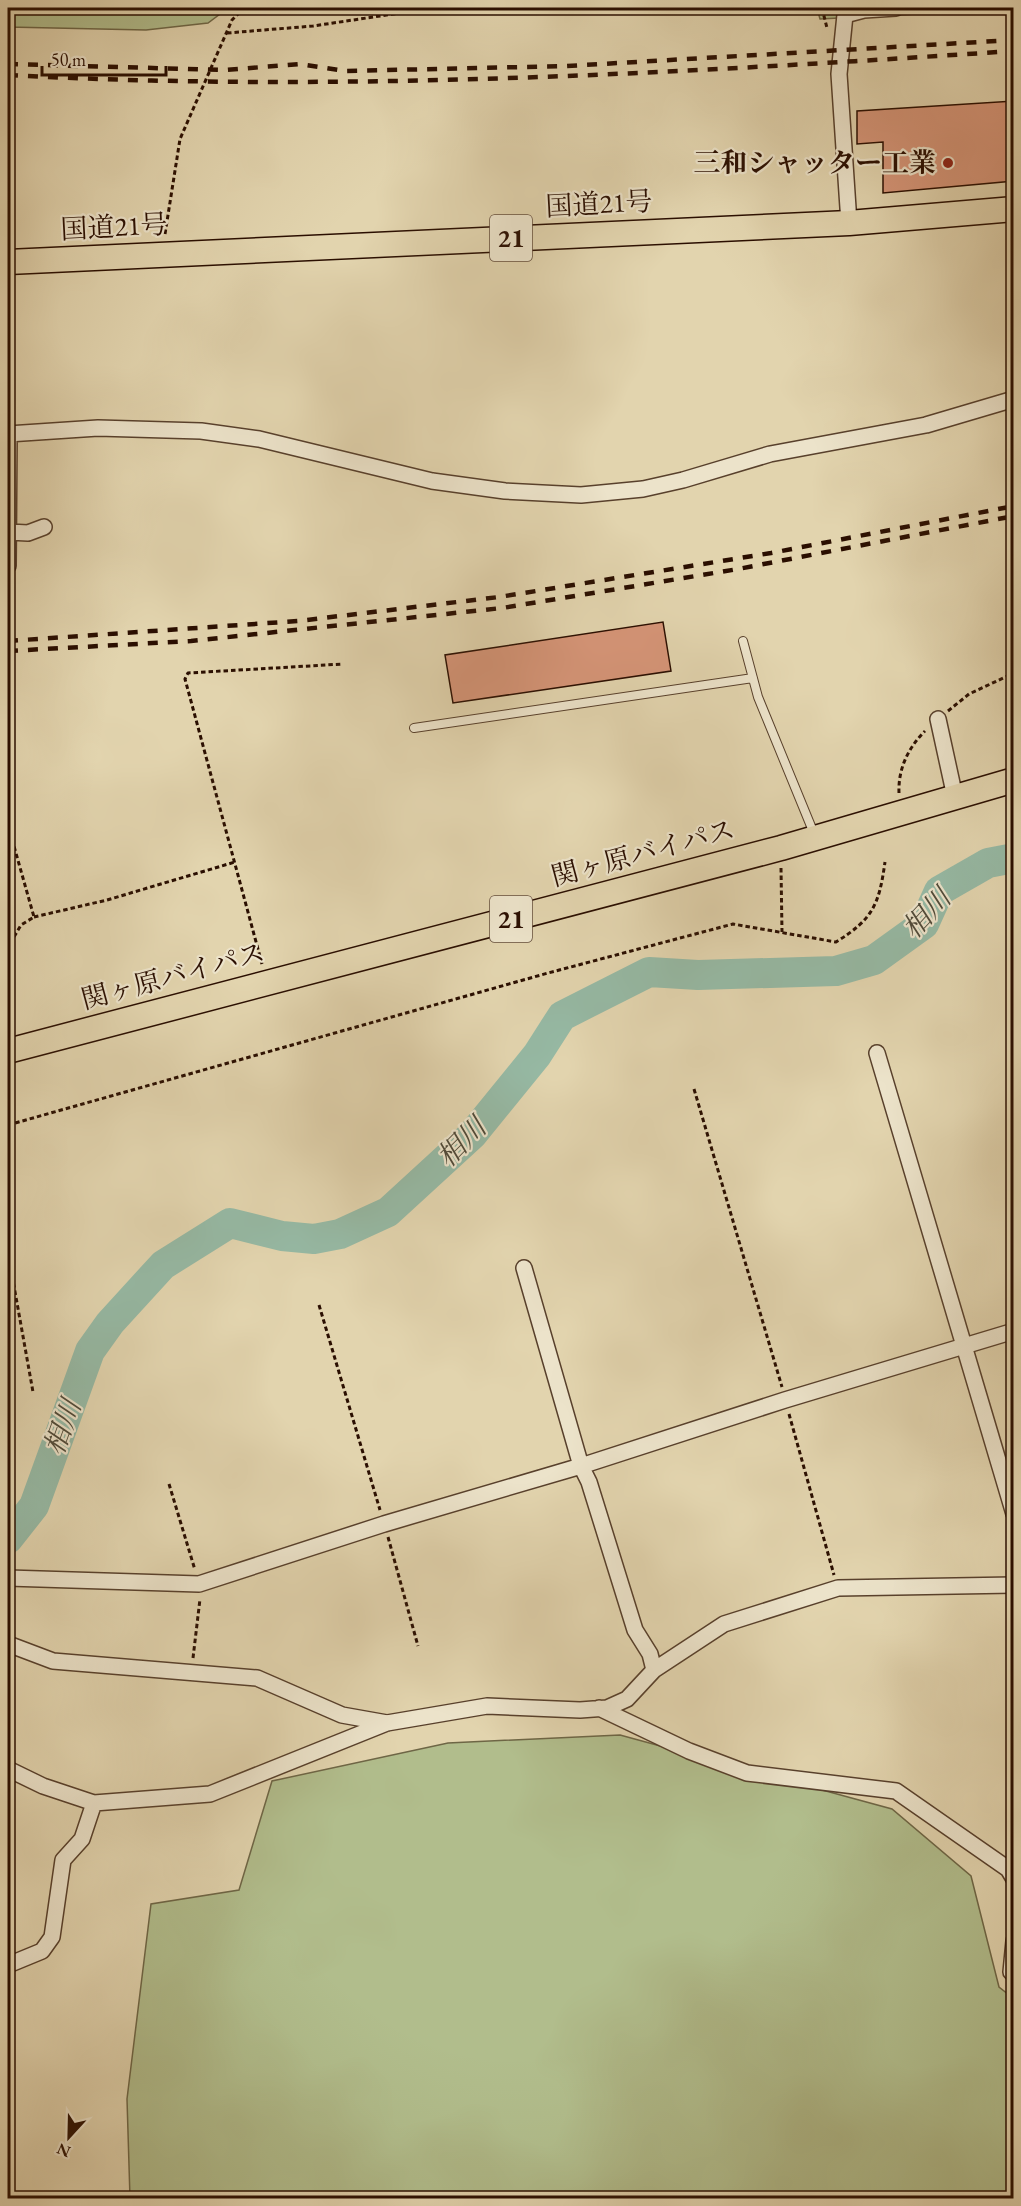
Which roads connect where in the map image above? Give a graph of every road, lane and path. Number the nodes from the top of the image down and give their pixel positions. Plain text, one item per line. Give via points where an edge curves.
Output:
1 (244, 8) edge
2 (414, 8) edge
3 (896, 8) edge
4 (227, 33) junction
5 (1014, 209) edge
6 (849, 223) junction
7 (164, 254) junction
8 (8, 261) edge
9 (1014, 399) edge
10 (8, 434) edge
11 (44, 527) dead end
12 (9, 532) junction
13 (8, 566) edge
14 (743, 641) dead end
15 (343, 664) dead end
16 (1014, 673) edge
17 (753, 678) junction
18 (938, 719) junction
19 (414, 728) dead end
20 (1014, 780) edge
21 (899, 794) dead end
22 (955, 797) junction
23 (8, 825) edge
24 (815, 838) junction
25 (781, 848) junction
26 (236, 862) junction
27 (885, 862) dead end
28 (34, 917) junction
29 (782, 932) junction
30 (8, 947) edge
31 (267, 983) junction
32 (8, 1051) edge
33 (877, 1053) dead end
34 (694, 1089) dead end
35 (8, 1125) edge
36 (8, 1231) edge
37 (524, 1268) dead end
38 (10, 1275) edge
39 (319, 1305) dead end
40 (1014, 1330) edge
41 (965, 1345) junction
42 (33, 1392) dead end
43 (785, 1400) junction
44 (581, 1467) junction
45 (1014, 1514) edge
46 (384, 1524) junction
47 (8, 1578) edge
48 (1014, 1585) edge
49 (838, 1588) junction
50 (8, 1644) edge
51 (418, 1646) dead end
52 (654, 1670) junction
53 (599, 1708) junction
54 (387, 1723) junction
55 (8, 1768) edge
56 (94, 1803) junction
57 (1014, 1879) edge
58 (1014, 1941) edge
59 (8, 1965) edge
60 (1014, 1975) edge

1 - 4 path via 232,20
2 - 4 path via 313,26
3 - 6 street via 844,15 839,74
4 - 7 path via 180,139 166,216
5 - 6 highway, 国道21号 / 21
6 - 7 highway, 国道21号 / 21
7 - 8 highway, 国道21号 / 21
9 - 10 street via 926,425 776,453 643,489 581,495 505,491 432,481 259,439 201,431 98,428
10 - 12 street
11 - 12 street via 28,533
12 - 13 street
14 - 17 lane
15 - 26 path via 188,673 184,678
16 - 18 path via 969,694
17 - 19 lane
17 - 24 lane
18 - 21 path via 910,750 898,776
18 - 22 street
20 - 22 highway, 関ヶ原バイパス / 21
22 - 24 highway, 関ヶ原バイパス / 21
23 - 28 path
24 - 25 highway, 関ヶ原バイパス / 21
25 - 29 path
25 - 31 highway, 関ヶ原バイパス / 21
26 - 28 path
26 - 31 path
27 - 29 path via 882,887 860,927 836,942
28 - 30 path via 21,925
29 - 35 path via 733,924
31 - 32 highway, 関ヶ原バイパス / 21
33 - 41 street
34 - 43 path
36 - 38 path
37 - 44 street
38 - 42 path
39 - 46 path
40 - 41 street
41 - 43 street
41 - 45 street
43 - 44 street
43 - 49 path
44 - 46 street
44 - 52 street via 634,1630 650,1654
46 - 47 street via 199,1584
46 - 51 path
48 - 49 street
49 - 52 street via 724,1624
50 - 54 street via 53,1661 257,1678 342,1715
52 - 53 street via 627,1699
53 - 54 street via 487,1706
53 - 57 street via 689,1751 747,1773 896,1791 1008,1869
54 - 56 street via 210,1794
55 - 56 street via 43,1786
56 - 59 street via 82,1839 63,1860 52,1937 42,1951
58 - 60 street

